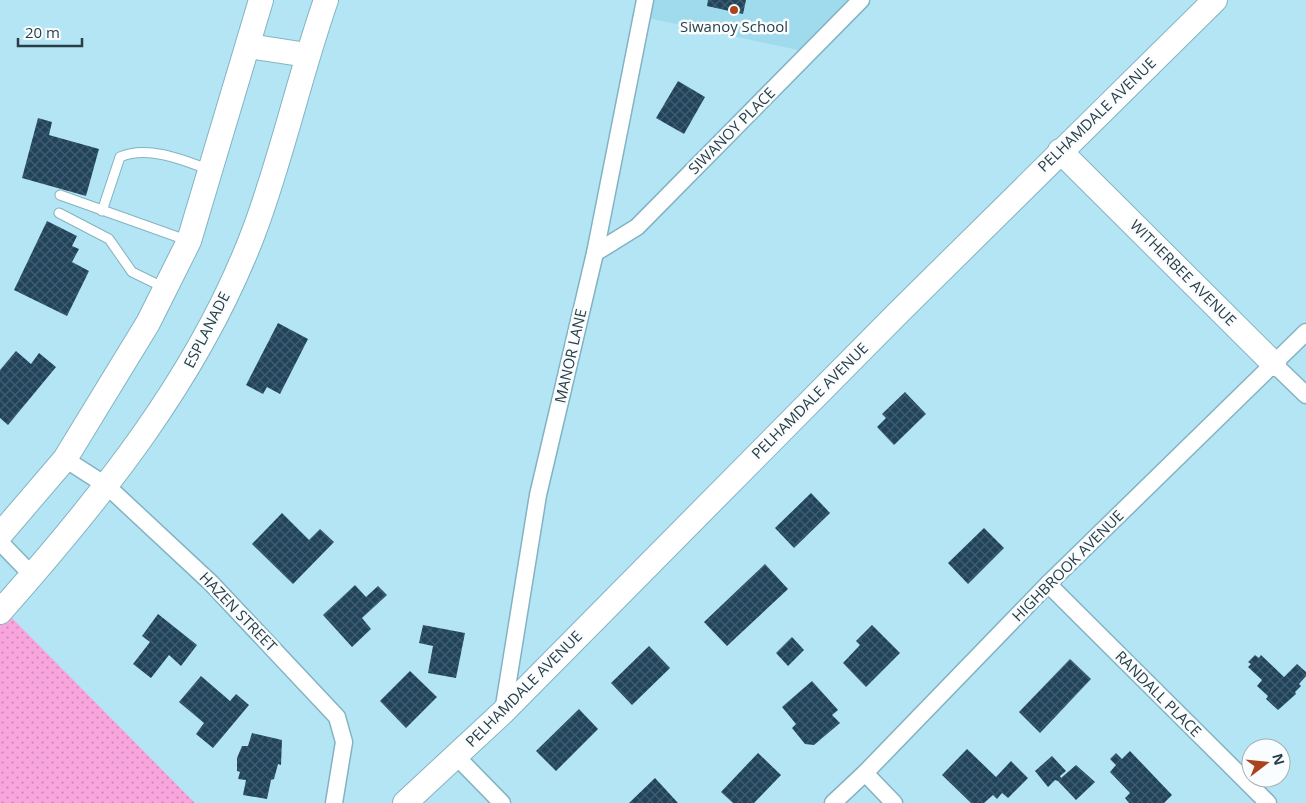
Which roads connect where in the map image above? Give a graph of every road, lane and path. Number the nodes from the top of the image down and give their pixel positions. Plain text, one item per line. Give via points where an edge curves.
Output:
1 (262, 0) edge
2 (326, 0) edge
3 (645, 0) edge
4 (862, 0) edge
5 (1215, 0) edge
6 (248, 46) junction
7 (307, 55) junction
8 (1060, 151) junction
9 (210, 170) junction
10 (60, 195) dead end
11 (102, 211) junction
12 (59, 213) dead end
13 (189, 241) junction
14 (595, 254) junction
15 (165, 288) junction
16 (1306, 332) edge
17 (1274, 364) junction
18 (1306, 395) edge
19 (66, 458) junction
20 (106, 486) junction
21 (0, 535) edge
22 (0, 542) edge
23 (32, 576) junction
24 (1048, 584) junction
25 (0, 612) edge
26 (503, 712) junction
27 (456, 756) junction
28 (865, 773) junction
29 (334, 803) edge
30 (406, 803) edge
31 (502, 803) edge
32 (832, 803) edge
33 (894, 803) edge
34 (1268, 803) edge

1 - 6 street
2 - 7 street, ESPLANADE
3 - 14 street, MANOR LANE
4 - 14 street, SIWANOY PLACE via 637,227
5 - 8 street, PELHAMDALE AVENUE
6 - 7 street
6 - 9 street
7 - 20 street, ESPLANADE via 273,178 222,303 181,381
8 - 17 street, WITHERBEE AVENUE
8 - 26 street, PELHAMDALE AVENUE
9 - 11 lane via 166,156 138,152 127,154 120,157
9 - 13 street
10 - 11 lane
11 - 13 lane
12 - 15 lane via 109,239 132,272
13 - 15 street
14 - 26 street, MANOR LANE via 538,496
15 - 19 street via 148,323
16 - 17 street, HIGHBROOK AVENUE
17 - 18 street, WITHERBEE AVENUE
17 - 24 street, HIGHBROOK AVENUE
19 - 20 street, HAZEN STREET
19 - 21 street
20 - 23 street, ESPLANADE
20 - 29 street, HAZEN STREET via 211,583 337,717 344,742
22 - 23 street
23 - 25 street, ESPLANADE
24 - 28 street, HIGHBROOK AVENUE
24 - 34 street, RANDALL PLACE
26 - 27 street, PELHAMDALE AVENUE
27 - 30 street, PELHAMDALE AVENUE
27 - 31 street
28 - 32 street, HIGHBROOK AVENUE
28 - 33 street

